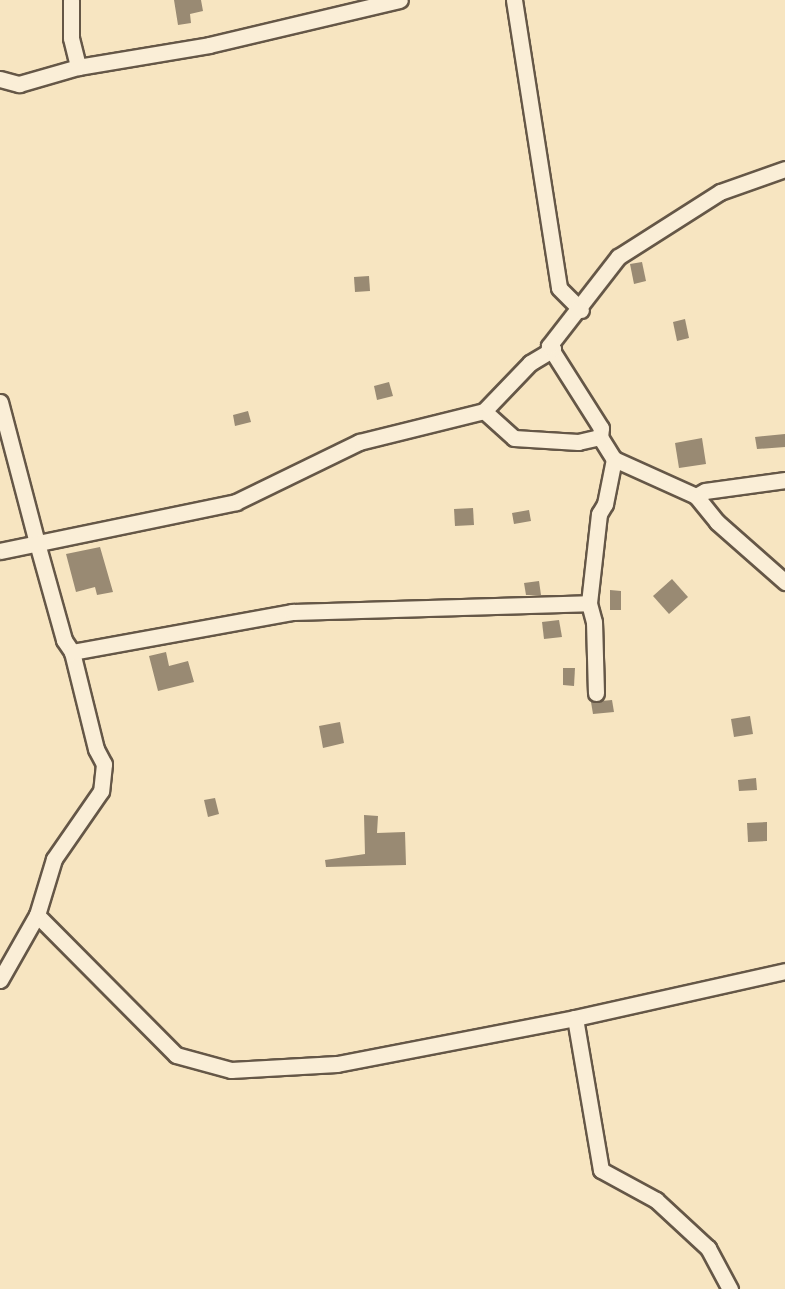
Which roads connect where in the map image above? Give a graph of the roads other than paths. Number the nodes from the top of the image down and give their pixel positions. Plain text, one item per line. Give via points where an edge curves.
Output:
1 (71, 0) edge
2 (400, 0) edge
3 (514, 0) edge
4 (78, 67) junction
5 (0, 79) edge
6 (785, 169) edge
7 (581, 310) junction
8 (550, 348) junction
9 (0, 402) edge
10 (484, 411) junction
11 (600, 437) junction
12 (614, 459) junction
13 (785, 480) edge
14 (696, 496) junction
15 (37, 543) junction
16 (0, 550) edge
17 (785, 582) edge
18 (589, 603) junction
19 (72, 651) junction
20 (596, 693) dead end
21 (37, 915) junction
22 (785, 971) edge
23 (0, 980) edge
24 (575, 1018) junction
25 (730, 1289) edge

1 - 4 street via 71,38
2 - 4 street via 209,45
3 - 7 street via 559,288
4 - 5 street via 19,84
6 - 7 street via 720,192 618,257
7 - 8 street
8 - 10 street
8 - 11 street via 601,428
9 - 15 street
10 - 11 street via 514,438 578,442
10 - 15 street via 359,442 236,502
11 - 12 street
12 - 14 street
12 - 18 street via 605,504 599,514
13 - 14 street via 705,491
14 - 17 street via 717,522
15 - 16 street
15 - 19 street via 64,640
18 - 19 street via 292,612
18 - 20 street via 594,622
19 - 21 street via 96,748 104,764 101,791 54,860
21 - 23 street
21 - 24 street via 176,1055 231,1070 337,1064
22 - 24 street
24 - 25 street via 601,1170 656,1200 708,1248

